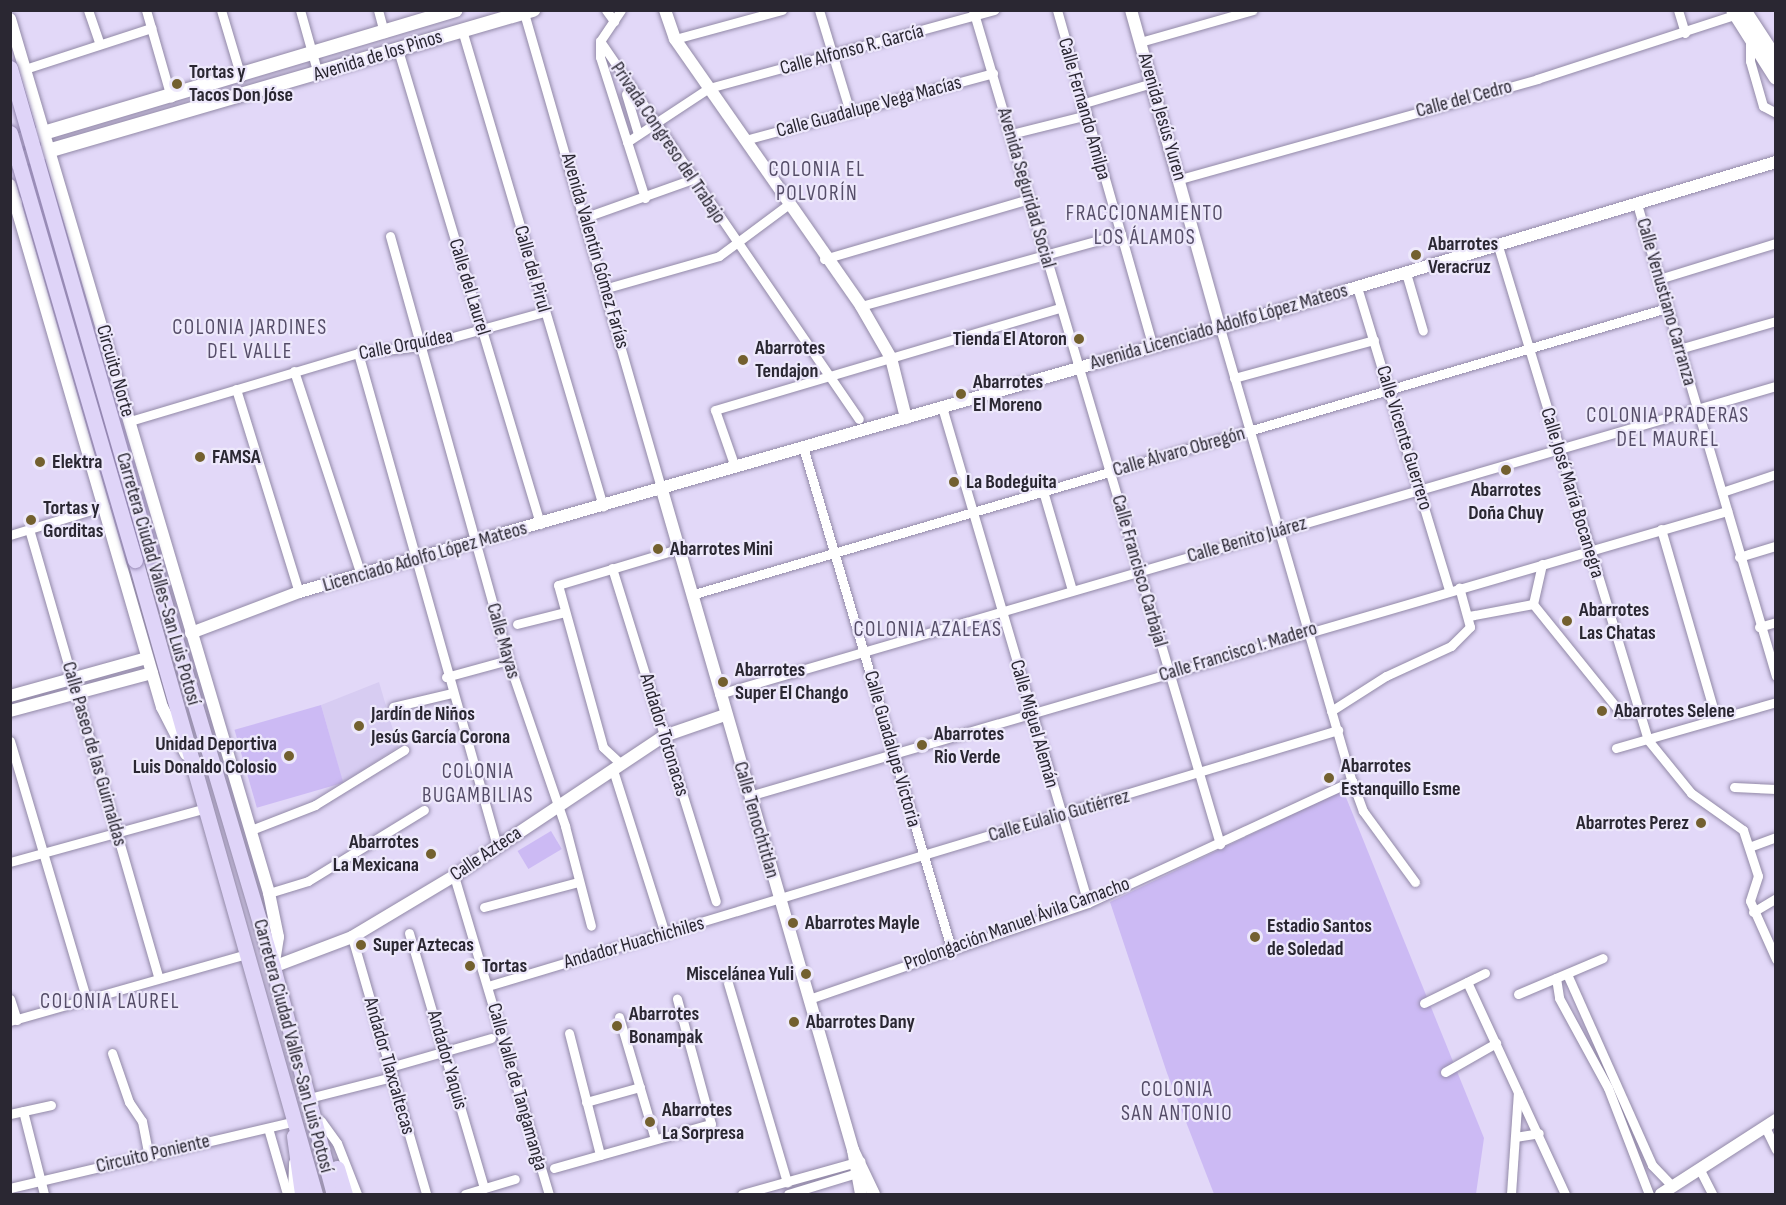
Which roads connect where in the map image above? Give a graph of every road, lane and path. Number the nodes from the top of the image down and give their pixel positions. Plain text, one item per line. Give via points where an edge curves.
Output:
1 (88, 10) edge
2 (146, 10) edge
3 (221, 10) edge
4 (300, 10) edge
5 (378, 10) edge
6 (456, 10) edge
7 (606, 10) edge
8 (621, 10) edge
9 (665, 10) edge
10 (782, 10) edge
11 (819, 10) edge
12 (995, 10) edge
13 (1057, 10) edge
14 (1131, 10) edge
15 (1253, 10) edge
16 (1678, 10) edge
17 (528, 12) edge
18 (1740, 12) edge
19 (974, 13) edge
20 (10, 19) edge
21 (614, 21) junction
22 (151, 28) junction
23 (462, 30) junction
24 (384, 33) junction
25 (1685, 33) junction
26 (1750, 37) junction
27 (675, 39) junction
28 (600, 42) junction
29 (1140, 42) junction
30 (100, 44) junction
31 (398, 50) junction
32 (312, 53) junction
33 (833, 56) junction
34 (1776, 59) edge
35 (18, 68) edge
36 (993, 73) junction
37 (318, 74) junction
38 (241, 76) junction
39 (1776, 78) edge
40 (1152, 83) junction
41 (709, 88) junction
42 (630, 93) junction
43 (171, 97) junction
44 (613, 97) junction
45 (1081, 104) junction
46 (36, 105) junction
47 (850, 112) junction
48 (1776, 113) edge
49 (1084, 116) junction
50 (10, 117) edge
51 (655, 123) junction
52 (44, 132) junction
53 (10, 134) edge
54 (638, 134) junction
55 (1011, 134) junction
56 (745, 140) junction
57 (627, 142) junction
58 (10, 143) edge
59 (50, 151) junction
60 (10, 162) edge
61 (1776, 162) edge
62 (693, 179) junction
63 (1180, 179) junction
64 (10, 186) edge
65 (61, 186) junction
66 (645, 198) junction
67 (1029, 198) junction
68 (13, 199) edge
69 (1637, 204) junction
70 (786, 206) junction
71 (586, 217) junction
72 (1121, 234) junction
73 (390, 236) dead end
74 (1776, 243) edge
75 (735, 244) junction
76 (1498, 246) junction
77 (1046, 256) junction
78 (824, 259) junction
79 (1406, 273) junction
80 (1659, 279) junction
81 (1358, 287) junction
82 (607, 288) junction
83 (861, 306) junction
84 (1060, 308) junction
85 (1667, 308) junction
86 (544, 312) junction
87 (1776, 321) edge
88 (1220, 328) junction
89 (481, 329) junction
90 (1423, 331) dead end
91 (1374, 340) junction
92 (421, 346) junction
93 (1153, 346) junction
94 (1528, 348) junction
95 (1679, 349) junction
96 (358, 353) junction
97 (891, 358) junction
98 (1078, 367) junction
99 (294, 371) junction
100 (827, 377) junction
101 (1234, 378) junction
102 (1776, 386) edge
103 (236, 389) junction
104 (1389, 389) junction
105 (942, 406) junction
106 (1697, 409) junction
107 (906, 418) junction
108 (859, 419) dead end
109 (130, 421) junction
110 (1248, 432) junction
111 (803, 447) junction
112 (1558, 449) junction
113 (735, 467) junction
114 (1111, 472) junction
115 (1776, 474) edge
116 (662, 490) junction
117 (1420, 490) junction
118 (1043, 491) junction
119 (1722, 492) junction
120 (105, 506) junction
121 (603, 507) junction
122 (971, 510) junction
123 (1727, 511) junction
124 (540, 524) junction
125 (29, 529) junction
126 (1661, 529) junction
127 (1278, 531) junction
128 (10, 535) edge
129 (476, 545) junction
130 (1776, 546) edge
131 (678, 549) junction
132 (1588, 550) junction
133 (832, 551) junction
134 (142, 557) junction
135 (1739, 557) junction
136 (416, 559) junction
137 (1542, 564) junction
138 (612, 568) junction
139 (1141, 571) junction
140 (361, 575) junction
141 (1454, 588) junction
142 (1072, 590) junction
143 (298, 592) junction
144 (691, 595) junction
145 (1533, 604) junction
146 (565, 612) junction
147 (1001, 612) junction
148 (1469, 616) junction
149 (1776, 622) edge
150 (517, 624) dead end
151 (1758, 627) junction
152 (1308, 631) junction
153 (191, 633) junction
154 (865, 651) junction
155 (147, 657) junction
156 (508, 660) junction
157 (1169, 673) junction
158 (152, 674) junction
159 (1776, 676) edge
160 (446, 677) junction
161 (72, 678) junction
162 (77, 693) junction
163 (452, 693) junction
164 (719, 694) junction
165 (10, 696) edge
166 (1776, 702) edge
167 (393, 707) dead end
168 (10, 711) edge
169 (1331, 711) junction
170 (1031, 712) junction
171 (1639, 712) junction
172 (725, 715) junction
173 (1716, 718) junction
174 (1338, 730) junction
175 (664, 736) junction
176 (1648, 740) junction
177 (10, 741) edge
178 (1616, 748) dead end
179 (405, 750) dead end
180 (890, 754) junction
181 (193, 764) junction
182 (617, 767) junction
183 (1199, 773) junction
184 (1352, 782) junction
185 (1734, 787) dead end
186 (1776, 789) edge
187 (749, 796) junction
188 (557, 805) junction
189 (206, 808) junction
190 (424, 810) dead end
191 (1061, 815) junction
192 (251, 830) junction
193 (116, 832) junction
194 (1776, 837) edge
195 (1220, 844) junction
196 (496, 846) junction
197 (1749, 847) junction
198 (44, 852) junction
199 (923, 856) junction
200 (10, 862) edge
201 (454, 876) junction
202 (578, 882) junction
203 (1415, 882) dead end
204 (268, 893) junction
205 (1773, 900) edge
206 (716, 901) dead end
207 (780, 901) junction
208 (1088, 903) junction
209 (484, 907) dead end
210 (1776, 911) edge
211 (1753, 912) junction
212 (591, 926) dead end
213 (409, 933) dead end
214 (665, 934) junction
215 (352, 937) junction
216 (951, 948) junction
217 (247, 954) junction
218 (1603, 958) dead end
219 (1776, 959) edge
220 (273, 967) junction
221 (1485, 973) dead end
222 (1567, 974) junction
223 (159, 978) junction
224 (1556, 978) junction
225 (1467, 982) junction
226 (728, 983) dead end
227 (488, 986) junction
228 (1518, 994) dead end
229 (10, 999) edge
230 (677, 999) dead end
231 (809, 999) junction
232 (87, 1001) junction
233 (1424, 1003) dead end
234 (620, 1017) dead end
235 (14, 1021) edge
236 (569, 1033) dead end
237 (491, 1038) dead end
238 (1496, 1042) junction
239 (445, 1052) junction
240 (112, 1053) dead end
241 (391, 1072) junction
242 (1445, 1072) dead end
243 (1618, 1084) junction
244 (640, 1088) junction
245 (1608, 1088) junction
246 (1518, 1090) junction
247 (586, 1102) junction
248 (51, 1105) dead end
249 (314, 1110) junction
250 (23, 1111) junction
251 (10, 1114) edge
252 (295, 1121) junction
253 (1770, 1124) edge
254 (268, 1128) junction
255 (1539, 1134) junction
256 (1515, 1137) junction
257 (655, 1138) junction
258 (1776, 1150) edge
259 (600, 1155) junction
260 (1642, 1155) junction
261 (149, 1156) junction
262 (293, 1156) junction
263 (858, 1167) junction
264 (554, 1168) dead end
265 (1700, 1170) junction
266 (1661, 1176) junction
267 (515, 1179) dead end
268 (41, 1181) junction
269 (787, 1182) junction
270 (1646, 1182) junction
271 (1673, 1187) junction
272 (10, 1188) edge
273 (484, 1188) junction
274 (44, 1194) edge
275 (287, 1194) edge
276 (292, 1194) edge
277 (302, 1194) edge
278 (315, 1194) edge
279 (334, 1194) edge
280 (345, 1194) edge
281 (357, 1194) edge
282 (426, 1194) edge
283 (465, 1194) edge
284 (549, 1194) edge
285 (742, 1194) edge
286 (788, 1194) edge
287 (861, 1194) edge
288 (874, 1194) edge
289 (1511, 1194) edge
290 (1565, 1194) edge
291 (1648, 1194) edge
292 (1661, 1194) edge
293 (1712, 1194) edge

1 - 30 street
2 - 22 street
3 - 38 street
4 - 32 street
5 - 24 street
6 - 24 main road, Avenida de los Pinos
7 - 21 street
8 - 21 street
9 - 27 street
10 - 27 street
11 - 33 street
12 - 19 street, Calle Alfonso R. García
13 - 45 street, Calle Fernando Amilpa
14 - 29 street, Avenida Jesús Yuren
15 - 29 street
16 - 25 street
17 - 23 main road, Avenida de los Pinos
17 - 71 street, Avenida Valentín Gómez Farías
18 - 25 street, Calle del Cedro
18 - 26 main road
18 - 34 main road
19 - 33 street, Calle Alfonso R. García
19 - 36 street, Avenida Seguridad Social
20 - 35 street, Circuito Norte
21 - 28 street
22 - 30 street
22 - 43 street
23 - 31 main road, Avenida de los Pinos
23 - 86 street, Calle del Pirul
24 - 32 main road, Avenida de los Pinos
25 - 63 street, Calle del Cedro
26 - 39 main road
26 - 48 street via 1750,61 1763,106
27 - 41 street
28 - 42 street, Privada Congreso del Trabajo
28 - 44 street
29 - 40 street, Avenida Jesús Yuren
30 - 35 street
31 - 37 main road, Avenida de los Pinos
31 - 89 street, Calle del Laurel
32 - 37 street
32 - 38 main road, Avenida de los Pinos
33 - 41 street, Calle Alfonso R. García
33 - 47 street
35 - 46 street, Circuito Norte
35 - 134 main road, Carretera Ciudad Valles-San Luis Potosí, bridge
36 - 47 street, Calle Guadalupe Vega Macías
36 - 55 street, Avenida Seguridad Social
37 - 59 main road, Avenida de los Pinos
38 - 43 main road, Avenida de los Pinos
40 - 45 street
40 - 63 street, Avenida Jesús Yuren
41 - 51 street, Calle Alfonso R. García
41 - 56 street
42 - 44 street
42 - 51 street, Privada Congreso del Trabajo
42 - 54 street
43 - 52 main road, Avenida de los Pinos
44 - 57 street
45 - 49 street, Calle Fernando Amilpa
46 - 50 street
46 - 52 street, Circuito Norte
47 - 56 street, Calle Guadalupe Vega Macías
49 - 55 street
49 - 72 street, Calle Fernando Amilpa
51 - 54 street, Calle Alfonso R. García
51 - 62 street, Privada Congreso del Trabajo
52 - 58 main road, Avenida de los Pinos
52 - 59 street, Circuito Norte
53 - 134 main road, bridge
54 - 57 street, Calle Alfonso R. García
55 - 67 street, Avenida Seguridad Social
56 - 70 street
57 - 66 street
59 - 60 main road, Avenida de los Pinos
59 - 65 street, Circuito Norte
61 - 69 street, Avenida Licenciado Adolfo López Mateos
62 - 66 street
62 - 75 street, Privada Congreso del Trabajo
63 - 88 street, Avenida Jesús Yuren
64 - 68 street
65 - 68 street via 38,185
65 - 109 street, Circuito Norte
66 - 71 street
67 - 77 street, Avenida Seguridad Social
67 - 78 street
68 - 120 street
69 - 76 street, Avenida Licenciado Adolfo López Mateos
69 - 80 street, Calle Venustiano Carranza
70 - 75 street
70 - 78 street
71 - 82 street, Avenida Valentín Gómez Farías
72 - 77 street
72 - 93 street, Calle Fernando Amilpa
73 - 92 street, Calle Mayas
74 - 80 street
75 - 82 street via 711,260
75 - 100 street, Privada Congreso del Trabajo
76 - 79 street, Avenida Licenciado Adolfo López Mateos
76 - 94 street, Calle José María Bocanegra
77 - 83 street
77 - 84 street, Avenida Seguridad Social
78 - 83 street
79 - 81 street, Avenida Licenciado Adolfo López Mateos
79 - 90 street
80 - 85 street, Calle Venustiano Carranza
81 - 88 street, Avenida Licenciado Adolfo López Mateos
81 - 91 street, Calle Vicente Guerrero
82 - 116 street, Avenida Valentín Gómez Farías
83 - 97 street
84 - 97 street
84 - 98 street, Avenida Seguridad Social
85 - 94 street, Calle Álvaro Obregón
85 - 95 street, Calle Venustiano Carranza
86 - 89 street, Calle Orquídea
86 - 121 street, Calle del Pirul
87 - 95 street
88 - 93 street, Avenida Licenciado Adolfo López Mateos
88 - 101 street
89 - 92 street, Calle Orquídea
89 - 124 street, Calle del Laurel
91 - 101 street
91 - 104 street, Calle Vicente Guerrero
92 - 96 street, Calle Orquídea
92 - 129 street, Calle Mayas
93 - 98 street, Avenida Licenciado Adolfo López Mateos
94 - 104 street, Calle Álvaro Obregón
94 - 112 street, Calle José María Bocanegra
95 - 106 street, Calle Venustiano Carranza
96 - 99 street, Calle Orquídea
96 - 136 street
97 - 100 street
97 - 107 street
98 - 105 street, Avenida Licenciado Adolfo López Mateos
98 - 114 street, Calle Francisco Carbajal
99 - 103 street, Calle Orquídea
99 - 140 street
100 - 108 street, Privada Congreso del Trabajo
100 - 113 street via 715,410
101 - 110 street
102 - 106 street, Calle Benito Juárez
103 - 109 street, Calle Orquídea
103 - 143 street
104 - 110 street, Calle Álvaro Obregón
104 - 117 street, Calle Vicente Guerrero
105 - 107 street, Avenida Licenciado Adolfo López Mateos
105 - 122 street, Calle Miguel Alemán
106 - 112 street, Calle Benito Juárez
106 - 119 street, Calle Venustiano Carranza
107 - 111 street, Avenida Licenciado Adolfo López Mateos
109 - 153 street, Circuito Norte
110 - 114 street, Calle Álvaro Obregón
110 - 127 street
111 - 113 street, Avenida Licenciado Adolfo López Mateos
111 - 133 street, Calle Guadalupe Victoria
112 - 117 street, Calle Benito Juárez
112 - 132 street, Calle José María Bocanegra
113 - 116 street, Avenida Licenciado Adolfo López Mateos
114 - 118 street, Calle Álvaro Obregón
114 - 139 street, Calle Francisco Carbajal
115 - 119 street
116 - 121 street, Licenciado Adolfo López Mateos
116 - 131 street, Calle Tenochtitlan
117 - 127 street, Calle Benito Juárez
117 - 141 street, Calle Vicente Guerrero
118 - 122 street, Calle Álvaro Obregón
118 - 142 street
119 - 123 street, Calle Venustiano Carranza
120 - 125 street
120 - 155 street
121 - 124 street, Licenciado Adolfo López Mateos
122 - 133 street, Calle Álvaro Obregón
122 - 147 street, Calle Miguel Alemán
123 - 126 street, Calle Francisco I. Madero
123 - 135 street, Calle Venustiano Carranza
124 - 129 street, Licenciado Adolfo López Mateos
125 - 128 street
125 - 161 street, Calle Paseo de las Guirnaldas
126 - 132 street, Calle Francisco I. Madero
126 - 173 street
127 - 139 street, Calle Benito Juárez
127 - 152 street
129 - 136 street, Licenciado Adolfo López Mateos
129 - 156 street, Calle Mayas
130 - 135 street
131 - 138 street
131 - 144 street, Calle Tenochtitlan
132 - 137 street, Calle Francisco I. Madero
132 - 171 street, Calle José María Bocanegra
133 - 144 street, Calle Álvaro Obregón
133 - 154 street, Calle Guadalupe Victoria
134 - 181 main road
134 - 220 main road, Carretera Ciudad Valles-San Luis Potosí
135 - 151 street, Calle Venustiano Carranza
136 - 140 street, Licenciado Adolfo López Mateos
136 - 160 street
137 - 141 street, Calle Francisco I. Madero
137 - 145 street
138 - 146 street via 558,585
138 - 175 street, Andador Totonacas
139 - 142 street, Calle Benito Juárez
139 - 157 street, Calle Francisco Carbajal
140 - 143 street, Licenciado Adolfo López Mateos
141 - 148 street, Calle Vicente Guerrero
141 - 152 street, Calle Francisco I. Madero
142 - 147 street, Calle Benito Juárez
143 - 153 street, Licenciado Adolfo López Mateos
144 - 164 street, Calle Tenochtitlan
145 - 148 street
145 - 171 street via 1621,713
146 - 150 street
146 - 182 street via 603,747
147 - 154 street, Calle Benito Juárez
147 - 170 street, Calle Miguel Alemán
148 - 169 street via 1470,627 1444,653 1386,676
149 - 151 street
151 - 159 street, Calle Venustiano Carranza
152 - 157 street, Calle Francisco I. Madero
152 - 169 street
153 - 192 street, Circuito Norte
154 - 164 street, Calle Benito Juárez
154 - 180 street, Calle Guadalupe Victoria
155 - 158 street
155 - 161 street
156 - 160 street
156 - 188 street, Calle Mayas
157 - 170 street, Calle Francisco I. Madero
157 - 183 street, Calle Francisco Carbajal
158 - 162 street
158 - 181 street via 172,730
160 - 163 street
161 - 162 street, Calle Paseo de las Guirnaldas
161 - 165 street
162 - 168 street
162 - 193 street, Calle Paseo de las Guirnaldas
163 - 167 street
163 - 196 street
164 - 172 street, Calle Tenochtitlan
166 - 173 street
169 - 174 street
170 - 180 street, Calle Francisco I. Madero
170 - 191 street, Calle Miguel Alemán
171 - 176 street, Calle José María Bocanegra
172 - 175 street, Calle Azteca
172 - 187 street, Calle Tenochtitlan
173 - 176 street
174 - 183 street, Calle Eulalio Gutiérrez
174 - 184 street
175 - 182 street, Calle Azteca
175 - 206 street, Andador Totonacas
176 - 178 street
176 - 197 street via 1691,793 1743,830
177 - 198 street
179 - 192 street via 315,805
180 - 187 street, Calle Francisco I. Madero
180 - 199 street, Calle Guadalupe Victoria
181 - 189 main road
182 - 188 street, Calle Azteca
182 - 214 street
183 - 191 street, Calle Eulalio Gutiérrez
183 - 195 street, Calle Francisco Carbajal
184 - 195 street, Prolongación Manuel Ávila Camacho
184 - 203 street via 1363,811
185 - 186 street
187 - 207 street, Calle Tenochtitlan
188 - 196 street, Calle Azteca
188 - 202 street, Calle Mayas
189 - 193 street
189 - 217 main road
190 - 204 street via 308,881
191 - 199 street, Calle Eulalio Gutiérrez
191 - 208 street, Calle Miguel Alemán
192 - 204 street, Circuito Norte
193 - 198 street
193 - 223 street, Calle Paseo de las Guirnaldas
194 - 197 street
195 - 208 street, Prolongación Manuel Ávila Camacho
196 - 201 street, Calle Azteca
197 - 211 street via 1758,876 1750,901
198 - 200 street
198 - 232 street
199 - 207 street, Calle Eulalio Gutiérrez
199 - 216 street, Calle Guadalupe Victoria
201 - 215 street, Calle Azteca
201 - 227 street, Calle Valle de Tangamanga
202 - 209 street
202 - 212 street, Calle Mayas
204 - 220 street, Circuito Norte via 278,937
205 - 210 street
205 - 211 street
207 - 214 street, Andador Huachichiles
207 - 231 street, Calle Tenochtitlan
208 - 216 street, Prolongación Manuel Ávila Camacho
211 - 219 street
213 - 239 street, Andador Yaquis
214 - 227 street, Andador Huachichiles
215 - 220 street, Calle Azteca
215 - 241 street, Andador Tlaxcaltecas
216 - 231 street, Prolongación Manuel Ávila Camacho
217 - 223 street
217 - 252 main road
218 - 222 street
220 - 249 main road, Carretera Ciudad Valles-San Luis Potosí
221 - 225 street
222 - 224 street
222 - 243 street
223 - 232 street
224 - 228 street
224 - 245 street via 1559,998
225 - 233 street
225 - 238 street
226 - 269 street
227 - 284 street, Calle Valle de Tangamanga
229 - 235 street
230 - 257 street via 711,1124
231 - 263 street, Calle Tenochtitlan
232 - 235 street
234 - 244 street
236 - 247 street
237 - 239 street
238 - 242 street
238 - 246 street
239 - 241 street
239 - 273 street, Andador Yaquis
240 - 261 street via 129,1102 142,1121
241 - 249 street
241 - 282 street, Andador Tlaxcaltecas
243 - 245 street
243 - 260 street
244 - 247 street
244 - 257 street
245 - 260 street
246 - 255 street
246 - 256 street
247 - 259 street
248 - 250 street
249 - 279 main road, Carretera Ciudad Valles-San Luis Potosí
249 - 280 main road
249 - 281 street via 337,1143
250 - 251 street
250 - 268 street
252 - 254 street, Circuito Poniente
252 - 262 main road
252 - 278 main road
253 - 258 street
253 - 265 street
254 - 261 street, Circuito Poniente
254 - 275 street
255 - 256 street
255 - 290 street
256 - 289 street
257 - 259 street
259 - 264 street
260 - 266 street
260 - 270 street
261 - 268 street, Circuito Poniente
262 - 276 street
262 - 277 main road
263 - 269 street
263 - 286 street
263 - 287 street, Calle Tenochtitlan
263 - 288 street, Calle Tenochtitlan
265 - 271 street
265 - 293 street
266 - 270 street
266 - 271 street
267 - 273 street
268 - 272 street, Circuito Poniente
268 - 274 street
269 - 285 street
270 - 291 street
271 - 292 street
273 - 283 street

